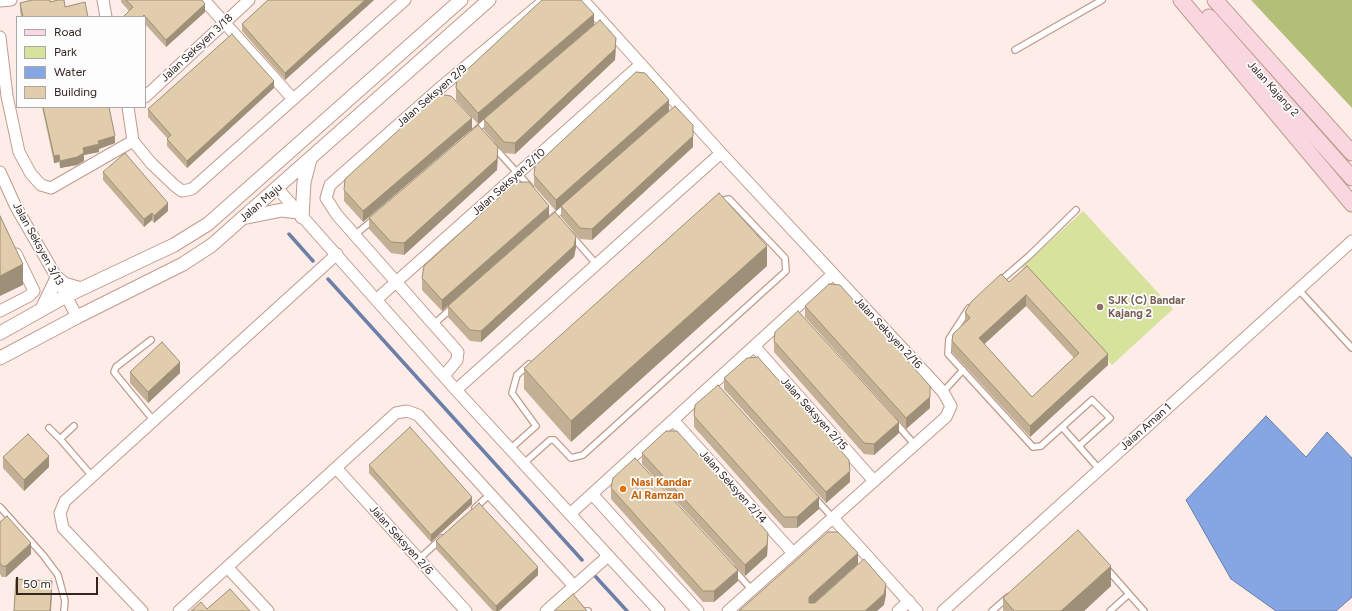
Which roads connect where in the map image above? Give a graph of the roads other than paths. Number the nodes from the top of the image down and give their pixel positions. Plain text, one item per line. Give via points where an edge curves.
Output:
1 (11, 0) edge
2 (103, 0) edge
3 (204, 0) edge
4 (249, 0) edge
5 (404, 0) edge
6 (461, 0) edge
7 (488, 0) edge
8 (545, 0) edge
9 (583, 0) edge
10 (1102, 0) edge
11 (1181, 0) edge
12 (1194, 0) edge
13 (1215, 0) edge
14 (1224, 0) edge
15 (0, 1) edge
16 (106, 16) edge
17 (224, 23) junction
18 (0, 37) edge
19 (1015, 50) dead end
20 (641, 64) junction
21 (146, 96) edge
22 (293, 100) junction
23 (128, 108) edge
24 (495, 114) edge
25 (472, 124) edge
26 (477, 130) junction
27 (471, 134) edge
28 (482, 135) edge
29 (133, 141) junction
30 (487, 141) edge
31 (1352, 142) edge
32 (291, 149) junction
33 (721, 153) junction
34 (1352, 153) edge
35 (310, 159) junction
36 (0, 172) edge
37 (518, 174) junction
38 (1352, 178) edge
39 (277, 188) junction
40 (534, 192) edge
41 (573, 200) edge
42 (233, 202) junction
43 (716, 202) edge
44 (1352, 204) edge
45 (550, 210) edge
46 (1076, 210) dead end
47 (300, 214) junction
48 (379, 214) edge
49 (555, 216) junction
50 (243, 219) junction
51 (550, 221) edge
52 (560, 221) edge
53 (569, 232) edge
54 (356, 234) junction
55 (1351, 240) edge
56 (11, 242) edge
57 (337, 254) junction
58 (597, 265) junction
59 (833, 274) junction
60 (57, 278) junction
61 (397, 282) junction
62 (994, 285) edge
63 (1298, 289) junction
64 (81, 290) junction
65 (66, 296) junction
66 (377, 299) junction
67 (457, 303) edge
68 (972, 305) edge
69 (42, 309) junction
70 (0, 311) edge
71 (76, 317) junction
72 (434, 324) junction
73 (0, 333) edge
74 (151, 340) dead end
75 (754, 346) junction
76 (1352, 348) edge
77 (0, 358) edge
78 (535, 359) edge
79 (963, 370) junction
80 (444, 376) junction
81 (456, 390) junction
82 (944, 392) junction
83 (888, 416) edge
84 (673, 420) junction
85 (154, 421) junction
86 (74, 426) dead end
87 (1062, 427) junction
88 (50, 428) dead end
89 (60, 439) junction
90 (915, 445) junction
91 (1079, 446) junction
92 (510, 449) junction
93 (523, 464) junction
94 (337, 469) junction
95 (1100, 470) junction
96 (92, 476) junction
97 (874, 482) junction
98 (592, 494) junction
99 (812, 494) edge
100 (489, 495) junction
101 (0, 507) edge
102 (472, 511) edge
103 (570, 514) junction
104 (833, 518) junction
105 (448, 532) edge
106 (793, 553) junction
107 (608, 556) junction
108 (419, 559) junction
109 (1104, 566) edge
110 (731, 567) edge
111 (228, 568) junction
112 (574, 586) junction
113 (752, 590) junction
114 (1016, 590) edge
115 (1129, 594) junction
116 (909, 602) junction
117 (64, 611) edge
118 (142, 611) edge
119 (179, 611) edge
120 (268, 611) edge
121 (466, 611) edge
122 (546, 611) edge
123 (573, 611) edge
124 (588, 611) edge
125 (659, 611) edge
126 (698, 611) edge
127 (728, 611) edge
128 (898, 611) edge
129 (917, 611) edge
130 (943, 611) edge
131 (992, 611) edge
132 (1110, 611) edge
133 (1144, 611) edge

1 - 15 street
2 - 16 street
3 - 17 street
4 - 17 street, Jalan Seksyen 3/18
5 - 22 street
6 - 32 street, Jalan Maju
7 - 35 street, Jalan Maju
8 - 54 street, Jalan Seksyen 2/9 via 443,91 330,185 326,198 337,215
9 - 20 street, Jalan Seksyen 2/16 via 600,25
10 - 19 lane
11 - 44 main road
12 - 38 main road, Jalan Kajang 2
13 - 34 main road, Jalan Kajang 2
14 - 31 main road
17 - 21 street, Jalan Seksyen 3/18
17 - 22 street
18 - 29 street via 7,96 19,152 31,174 41,185 51,188
20 - 33 street, Jalan Seksyen 2/16 via 677,109
20 - 37 street, Jalan Seksyen 2/10
22 - 29 street via 192,189 182,191 174,185
23 - 29 street
24 - 26 lane
25 - 26 lane
26 - 27 lane
26 - 28 lane
30 - 37 lane
32 - 39 street via 283,164
32 - 42 street, Jalan Maju
33 - 58 street
33 - 59 street, Jalan Seksyen 2/16
35 - 39 street, Jalan Maju
35 - 47 street
36 - 60 street, Jalan Seksyen 3/13 via 16,207
37 - 40 lane
37 - 61 street, Jalan Seksyen 2/10
39 - 42 street
39 - 47 street
39 - 50 street, Jalan Maju
41 - 49 lane
42 - 64 street, Jalan Maju via 208,224 174,245
43 - 93 lane via 729,199 785,258 786,271 583,455 571,458 554,440 550,440
45 - 49 lane
46 - 62 lane via 1029,256
47 - 50 street via 282,210
47 - 57 street
48 - 54 lane
49 - 51 lane
49 - 52 lane
50 - 71 street, Jalan Maju via 212,245 183,264
53 - 58 lane
54 - 61 street
55 - 63 street, Jalan Aman 1
56 - 70 street via 34,291
57 - 66 street
57 - 85 street
58 - 81 street
59 - 75 street via 796,313
59 - 82 street, Jalan Seksyen 2/16
60 - 64 street via 64,284
60 - 65 street, Jalan Seksyen 3/13
60 - 69 street
61 - 66 street, Jalan Seksyen 2/10
61 - 72 street
63 - 76 lane
63 - 95 street, Jalan Aman 1
64 - 65 street, Jalan Maju
65 - 69 street, Jalan Maju
65 - 71 street, Jalan Seksyen 3/13
66 - 80 street
67 - 72 lane
68 - 79 lane via 949,339 948,354
69 - 73 street, Jalan Maju
71 - 77 street, Jalan Maju
72 - 80 street via 458,352 457,360
74 - 85 lane via 116,367 114,372
75 - 84 street via 715,387
75 - 97 street, Jalan Seksyen 2/15
78 - 92 lane via 517,375 512,393 536,426
79 - 82 lane
79 - 87 lane via 1033,447 1041,446
80 - 81 street
81 - 92 street
82 - 90 street via 950,406 946,417
83 - 90 lane
84 - 98 street via 634,461
84 - 106 street, Jalan Seksyen 2/14
85 - 96 street
86 - 89 lane
87 - 91 lane
87 - 91 lane via 1092,400 1110,418
88 - 89 lane
89 - 96 lane
90 - 97 street
91 - 95 lane
92 - 93 street
93 - 103 street
94 - 100 street via 396,414 407,411 418,415
94 - 108 street, Jalan Seksyen 2/6
94 - 111 street
95 - 130 street, Jalan Aman 1
96 - 118 street via 65,501 60,513 63,528
97 - 104 street
98 - 103 street
98 - 126 street
99 - 104 lane
100 - 102 lane
100 - 112 street
101 - 117 lane via 58,575
103 - 107 street
104 - 106 street
104 - 116 street via 867,561
105 - 108 lane
106 - 113 street
107 - 112 street
107 - 125 street
108 - 121 street, Jalan Seksyen 2/6
109 - 115 lane
110 - 113 lane
111 - 119 street
111 - 120 street
112 - 122 street
113 - 127 street
114 - 131 lane
115 - 132 lane
115 - 133 lane
116 - 128 street
116 - 129 street
123 - 124 lane

